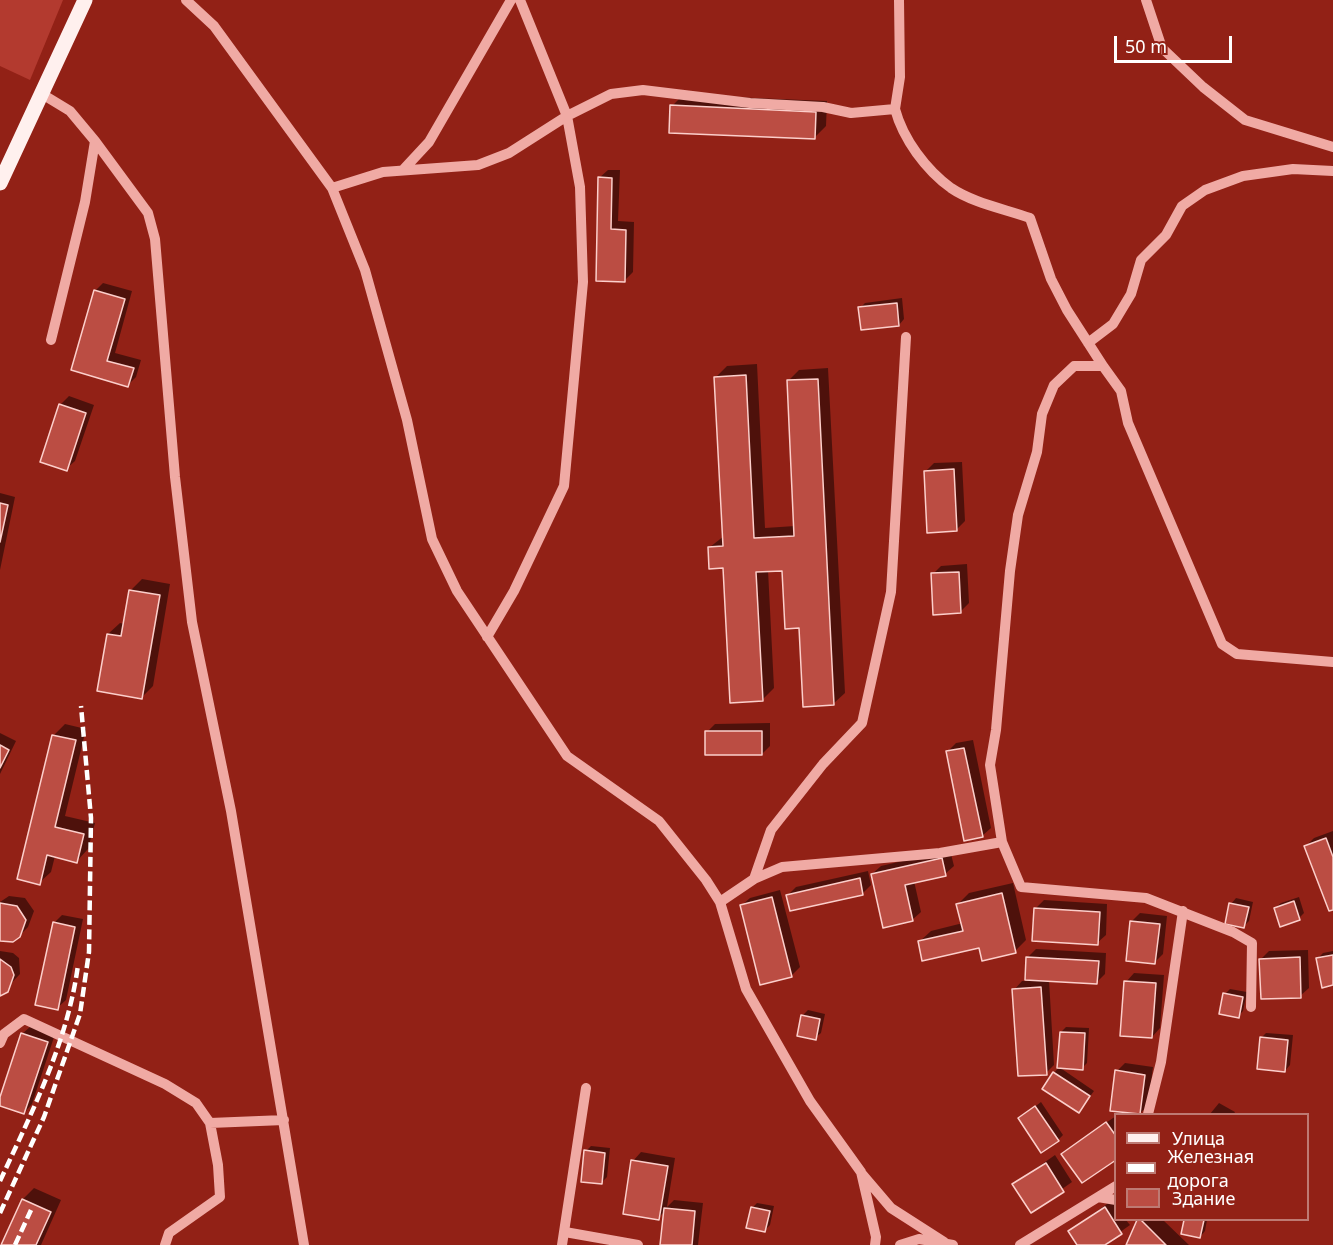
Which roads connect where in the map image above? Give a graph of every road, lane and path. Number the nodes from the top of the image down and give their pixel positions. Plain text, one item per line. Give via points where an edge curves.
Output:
1 (85, 0) edge
2 (186, 0) edge
3 (511, 0) edge
4 (520, 0) edge
5 (899, 0) edge
6 (1146, 0) edge
7 (42, 94) junction
8 (895, 109) junction
9 (567, 116) junction
10 (95, 141) junction
11 (1333, 147) edge
12 (403, 170) junction
13 (1333, 171) edge
14 (0, 183) edge
15 (332, 188) junction
16 (906, 337) dead end
17 (51, 340) dead end
18 (1088, 343) junction
19 (1103, 366) junction
20 (487, 637) junction
21 (1333, 662) edge
22 (1002, 842) junction
23 (754, 879) junction
24 (720, 902) junction
25 (1183, 911) junction
26 (1251, 1006) dead end
27 (0, 1043) edge
28 (586, 1088) dead end
29 (1148, 1113) edge
30 (284, 1120) junction
31 (210, 1123) junction
32 (861, 1172) junction
33 (1114, 1187) edge
34 (1098, 1197) junction
35 (1114, 1200) edge
36 (565, 1232) junction
37 (948, 1243) edge
38 (165, 1245) edge
39 (304, 1245) edge
40 (562, 1245) edge
41 (638, 1245) edge
42 (875, 1245) edge
43 (900, 1245) edge
44 (1020, 1245) edge

1 - 7 main road
2 - 15 street via 214,26
3 - 12 street via 429,142
4 - 9 street
5 - 8 street via 900,77
6 - 11 street via 1162,48 1203,87 1245,120
7 - 10 street via 70,111
7 - 14 main road
8 - 9 street via 850,113 824,106 750,103 643,90 611,94
8 - 18 street via 900,130 951,188 1030,218 1051,279
9 - 12 street via 509,153 478,165
9 - 20 street via 580,188 583,282 564,486 514,591
10 - 17 street via 85,202
10 - 30 street via 148,213 155,238 175,477 192,622 231,811
12 - 15 street
13 - 18 street via 1293,169 1242,176 1205,190 1182,206 1166,235 1141,260 1131,294 1113,324
15 - 20 street via 365,270 407,420 432,538 457,591
16 - 23 street via 891,592 862,723 823,764 771,830
18 - 19 street
19 - 21 street via 1121,391 1128,423 1222,644 1237,654
19 - 22 street via 1074,366 1054,385 1042,414 1037,452 1018,515 990,765
20 - 24 street via 567,756 659,821
22 - 23 street via 940,853 782,867
22 - 25 street via 1020,887 1146,898
23 - 24 street
24 - 32 street via 746,989 810,1101
25 - 26 street via 1252,943
25 - 29 street via 1161,1062
27 - 31 street via 4,1034 24,1019 165,1084 196,1102
28 - 36 street
30 - 31 street
30 - 39 street
31 - 38 street via 220,1197 170,1233
32 - 37 street via 891,1208
32 - 42 street
33 - 34 street
34 - 35 street
34 - 44 street
36 - 40 street
36 - 41 street
37 - 43 street via 919,1239

